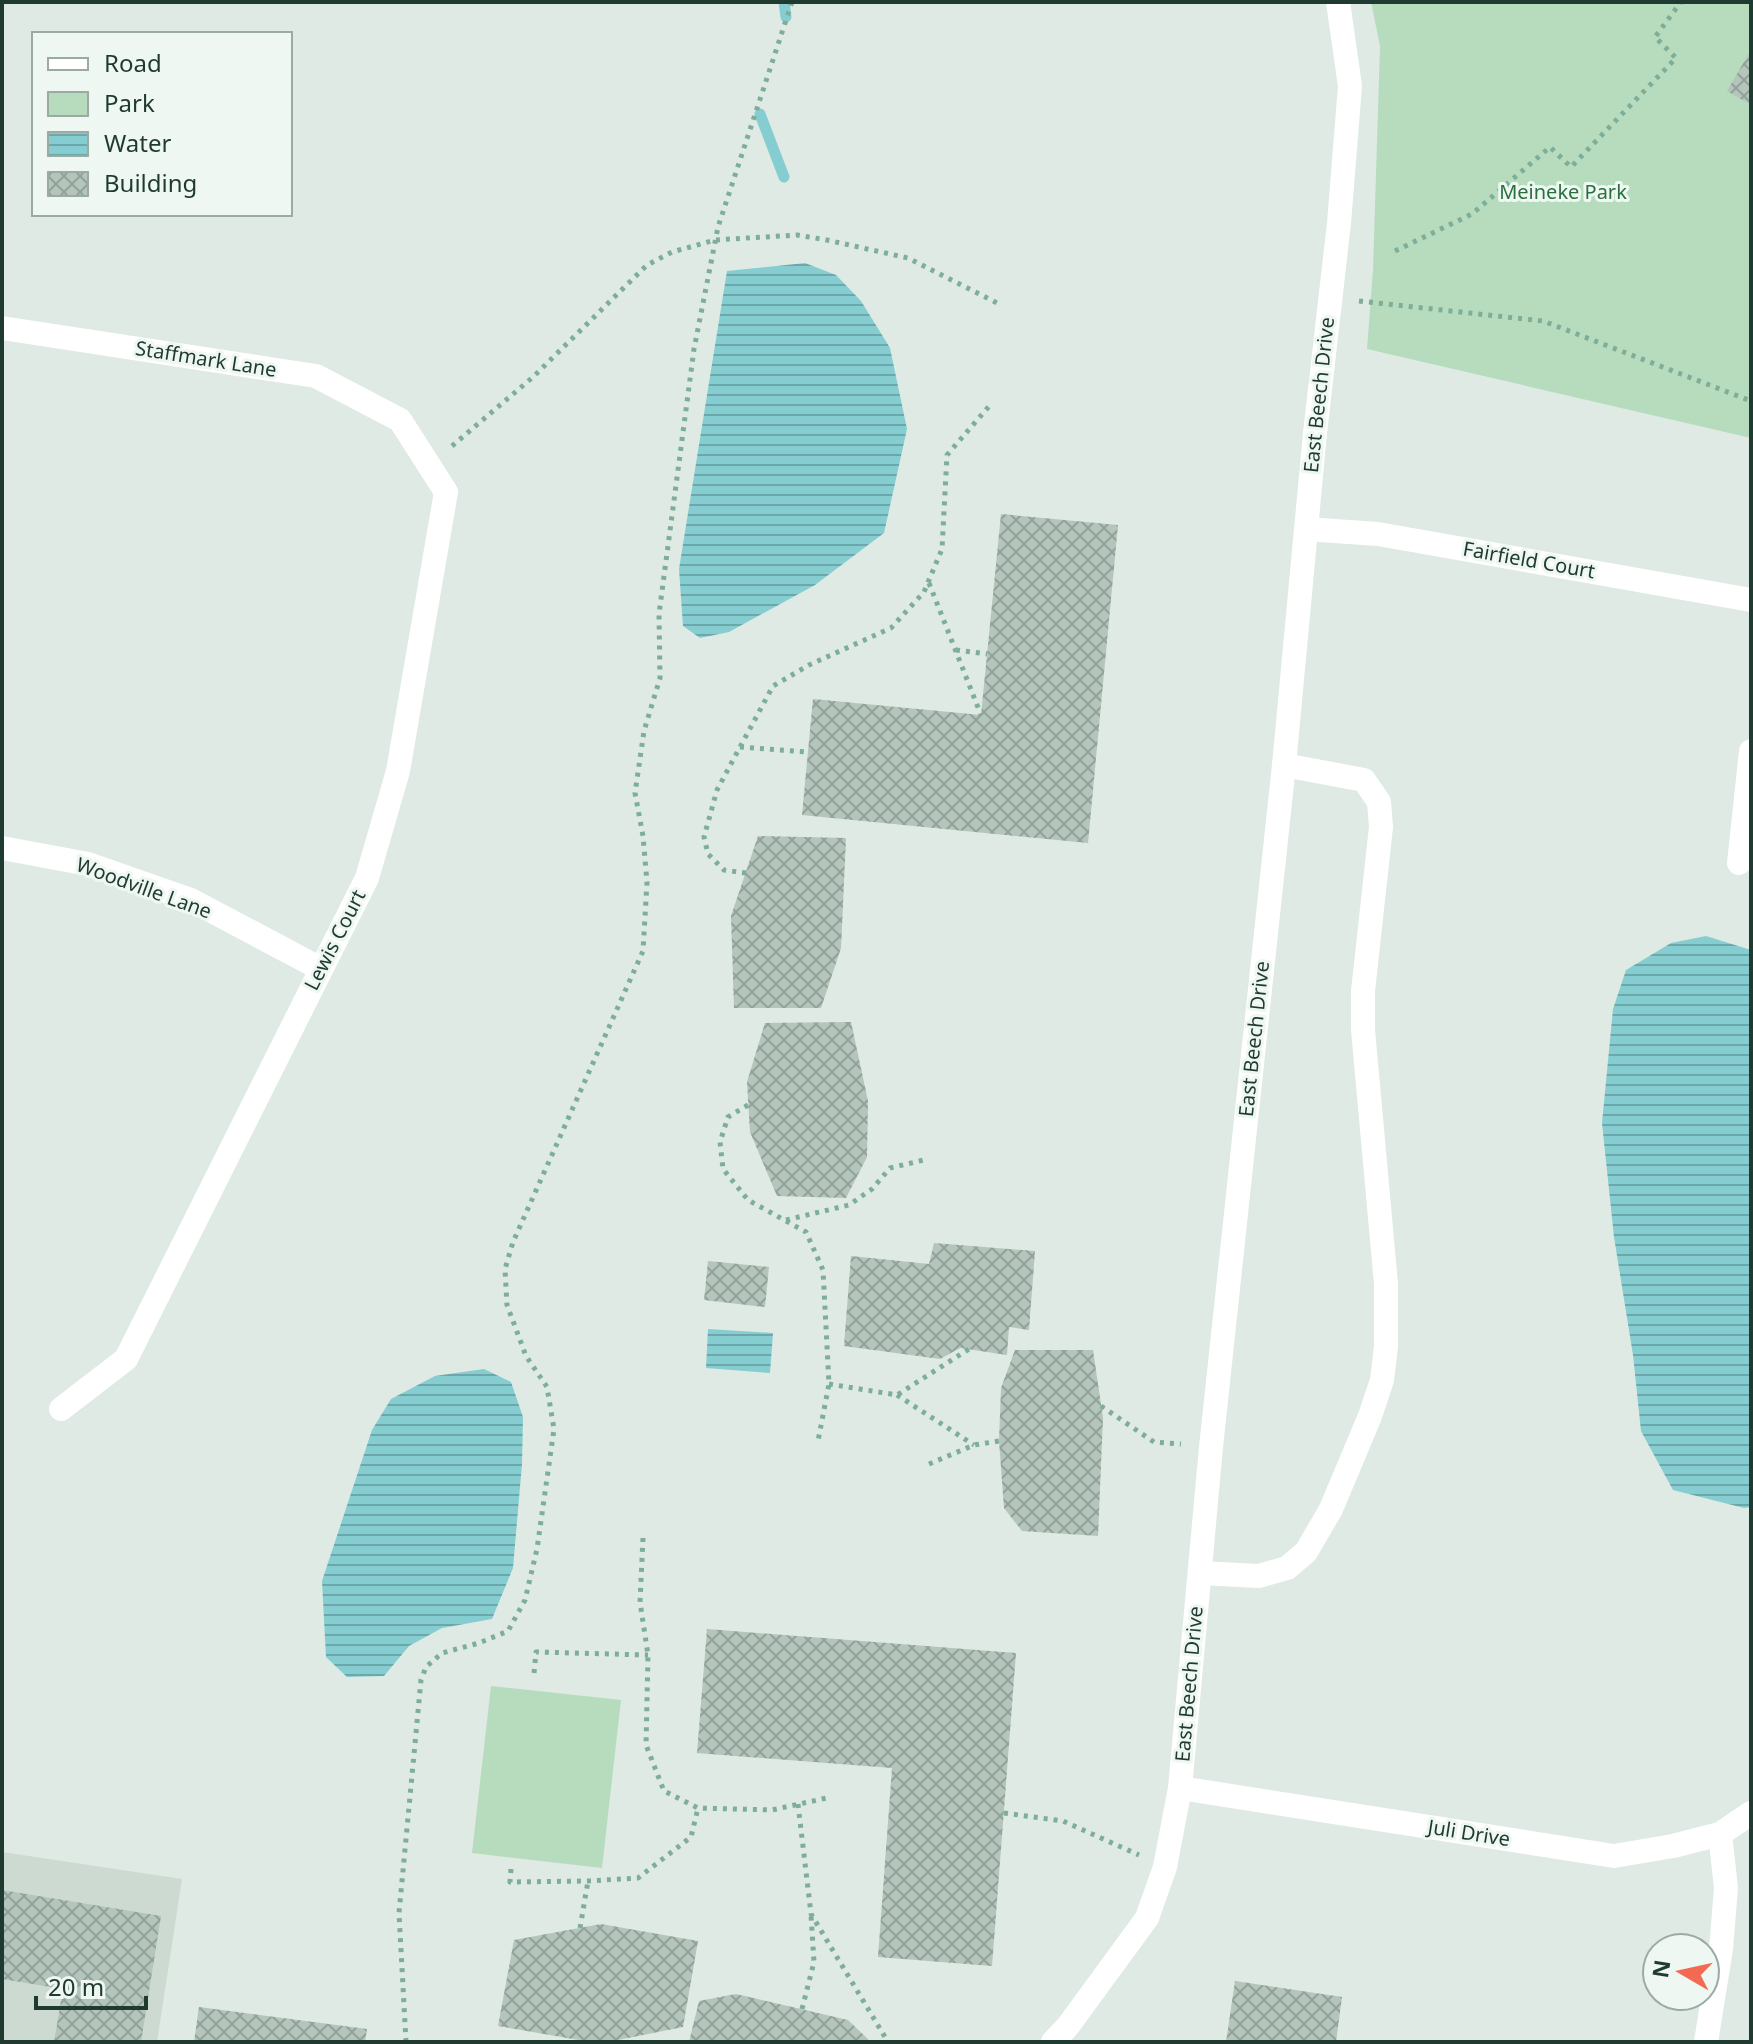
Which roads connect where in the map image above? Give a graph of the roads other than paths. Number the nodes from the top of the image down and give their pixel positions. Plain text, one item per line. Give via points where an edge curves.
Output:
1 (1338, 2) edge
2 (2, 328) edge
3 (400, 420) joint
4 (1306, 529) junction
5 (1751, 600) edge
6 (1751, 751) edge
7 (1284, 765) junction
8 (2, 848) edge
9 (1739, 863) dead end
10 (321, 969) junction
11 (61, 1409) dead end
12 (1200, 1573) junction
13 (1180, 1788) junction
14 (1751, 1813) edge
15 (1720, 1834) junction
16 (1053, 2042) edge
17 (1706, 2042) edge

1 - 4 street, East Beech Drive via 1350,86
2 - 3 street, Staffmark Lane via 316,376
3 - 10 street, Lewis Court via 446,492 398,771 367,878
4 - 5 street, Fairfield Court via 1378,534
4 - 7 street, East Beech Drive
6 - 9 street
7 - 12 street, East Beech Drive
7 - 12 street via 1364,780 1379,802 1363,1030 1386,1284 1386,1346 1370,1416 1331,1509 1306,1552 1287,1568 1259,1576
8 - 10 street, Woodville Lane via 88,864 191,900
10 - 11 street, Lewis Court via 126,1359
12 - 13 street, East Beech Drive
13 - 15 street, Juli Drive via 1614,1856
13 - 16 street, East Beech Drive via 1165,1867 1147,1918
14 - 15 street, Juli Drive
15 - 17 street via 1726,1888 1723,1934

